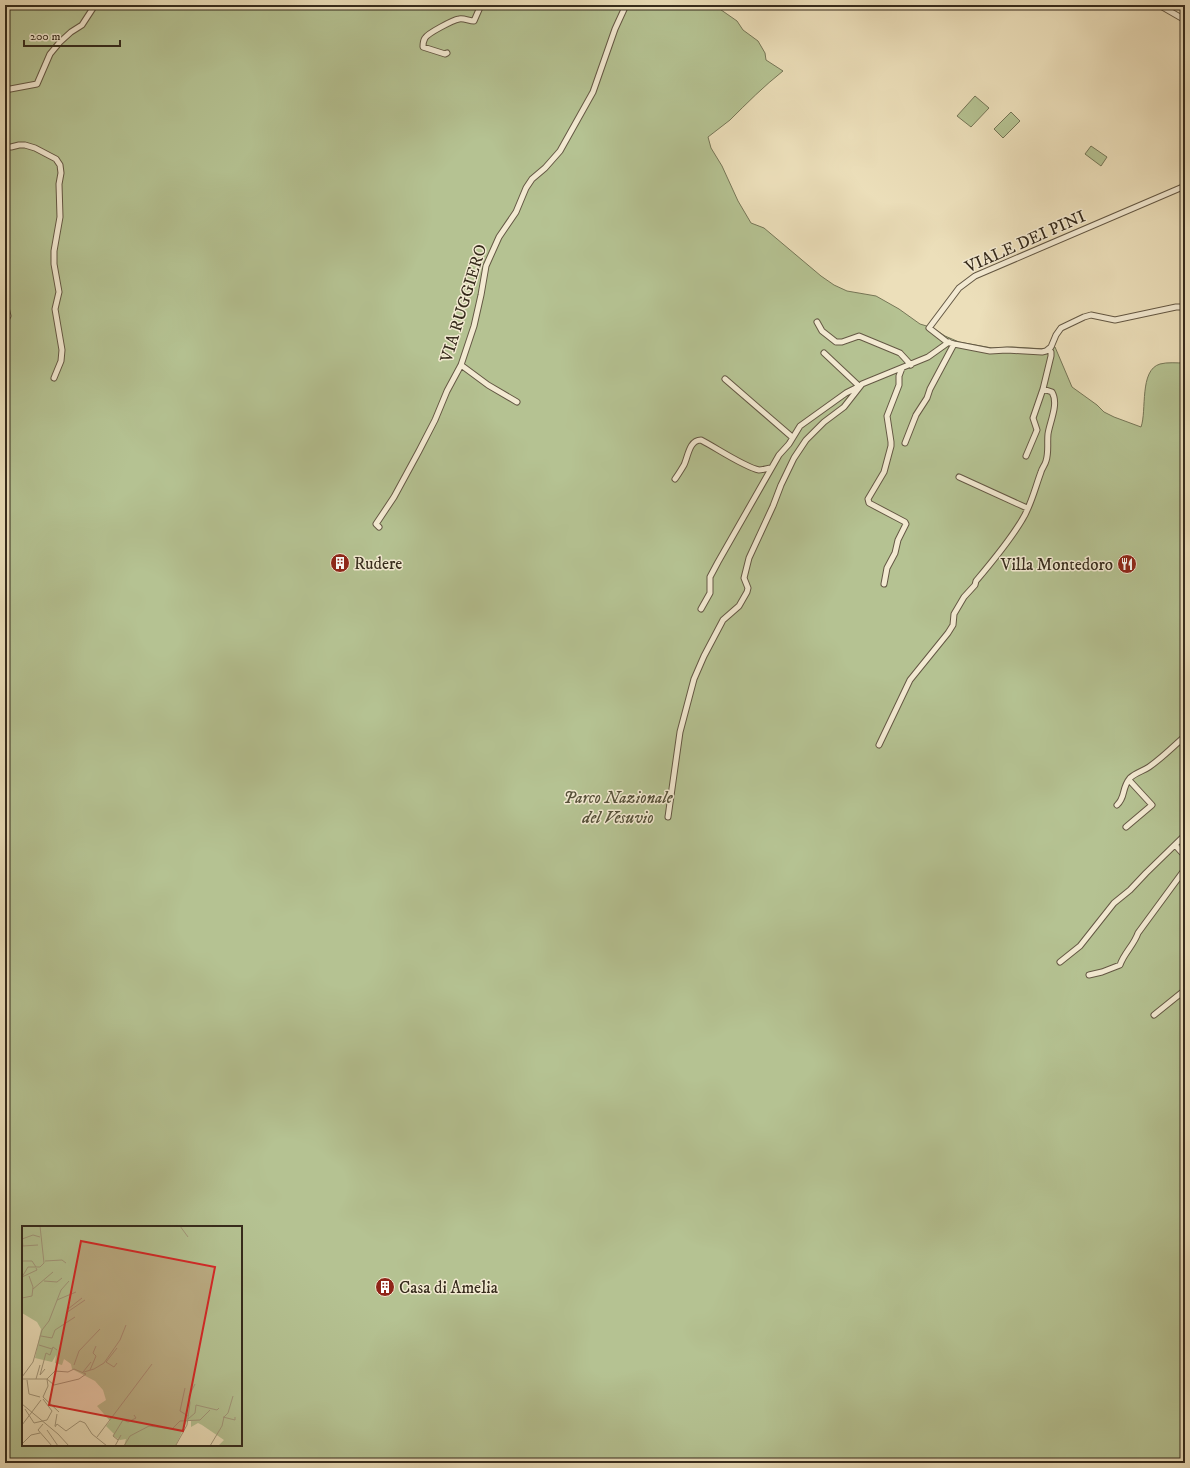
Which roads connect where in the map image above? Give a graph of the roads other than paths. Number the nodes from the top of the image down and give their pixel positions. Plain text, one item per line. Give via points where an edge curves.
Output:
1 (95, 5) edge
2 (481, 5) edge
3 (626, 5) edge
4 (1160, 5) edge
5 (1185, 20) edge
6 (447, 53) dead end
7 (5, 90) edge
8 (5, 147) edge
9 (1185, 186) edge
10 (5, 303) edge
11 (1185, 307) edge
12 (5, 322) edge
13 (817, 322) dead end
14 (952, 343) junction
15 (1049, 350) junction
16 (824, 353) dead end
17 (911, 365) junction
18 (461, 366) junction
19 (902, 368) junction
20 (54, 378) dead end
21 (725, 378) dead end
22 (859, 386) junction
23 (1043, 389) junction
24 (517, 402) dead end
25 (792, 437) junction
26 (905, 443) dead end
27 (1026, 456) dead end
28 (771, 468) junction
29 (958, 477) dead end
30 (675, 479) dead end
31 (1027, 508) junction
32 (380, 527) dead end
33 (884, 584) dead end
34 (701, 609) dead end
35 (1185, 736) edge
36 (879, 745) dead end
37 (1129, 780) junction
38 (1117, 805) dead end
39 (668, 817) dead end
40 (1126, 827) dead end
41 (1185, 835) edge
42 (1175, 845) junction
43 (1185, 856) edge
44 (1185, 869) edge
45 (1060, 962) dead end
46 (1089, 975) dead end
47 (1185, 990) edge
48 (1154, 1015) dead end

1 - 7 street via 82,25 71,32 50,54 37,84
2 - 6 street via 474,21 453,20 425,37 423,47
3 - 18 street, VIA RUGGIERO via 593,92 560,151 526,188 516,212 486,266 474,326
4 - 5 street
8 - 20 street via 25,145 35,148 56,159 60,165 60,217 54,264 59,292 55,309 62,350 61,361
9 - 14 street, VIALE DEI PINI via 967,281 929,328
10 - 12 street via 8,316
11 - 15 street via 1176,306 1115,320 1097,316 1084,317 1058,331
13 - 17 street via 822,331 835,341 842,342 858,336 900,353
14 - 15 street, VIALE DEI PINI via 990,351
14 - 17 street
14 - 26 street
15 - 23 street via 1052,356
16 - 22 street
17 - 19 street
18 - 24 street
18 - 32 street, VIA RUGGIERO via 419,451 376,524
19 - 22 street
19 - 33 street via 899,385 886,416 891,446 884,472 868,499 869,503 906,523
21 - 25 street
22 - 25 street via 809,419
22 - 39 street via 844,407 806,440 794,458 749,558 744,578 747,592 739,606 723,620 704,656 694,680 680,732
23 - 27 street via 1033,418 1037,430
23 - 31 street via 1053,393 1054,410 1048,434 1046,462
25 - 28 street
28 - 30 street via 755,468 698,440 694,441 685,464
28 - 34 street via 710,577 710,593
29 - 31 street
31 - 36 street via 1014,532 964,597 953,616 953,625 948,633 910,680
35 - 37 street via 1162,758
37 - 38 street via 1124,785 1122,801
37 - 40 street via 1152,805
41 - 42 street
42 - 43 street
42 - 45 street via 1114,903 1080,946
44 - 46 street via 1138,933 1120,965
47 - 48 street

